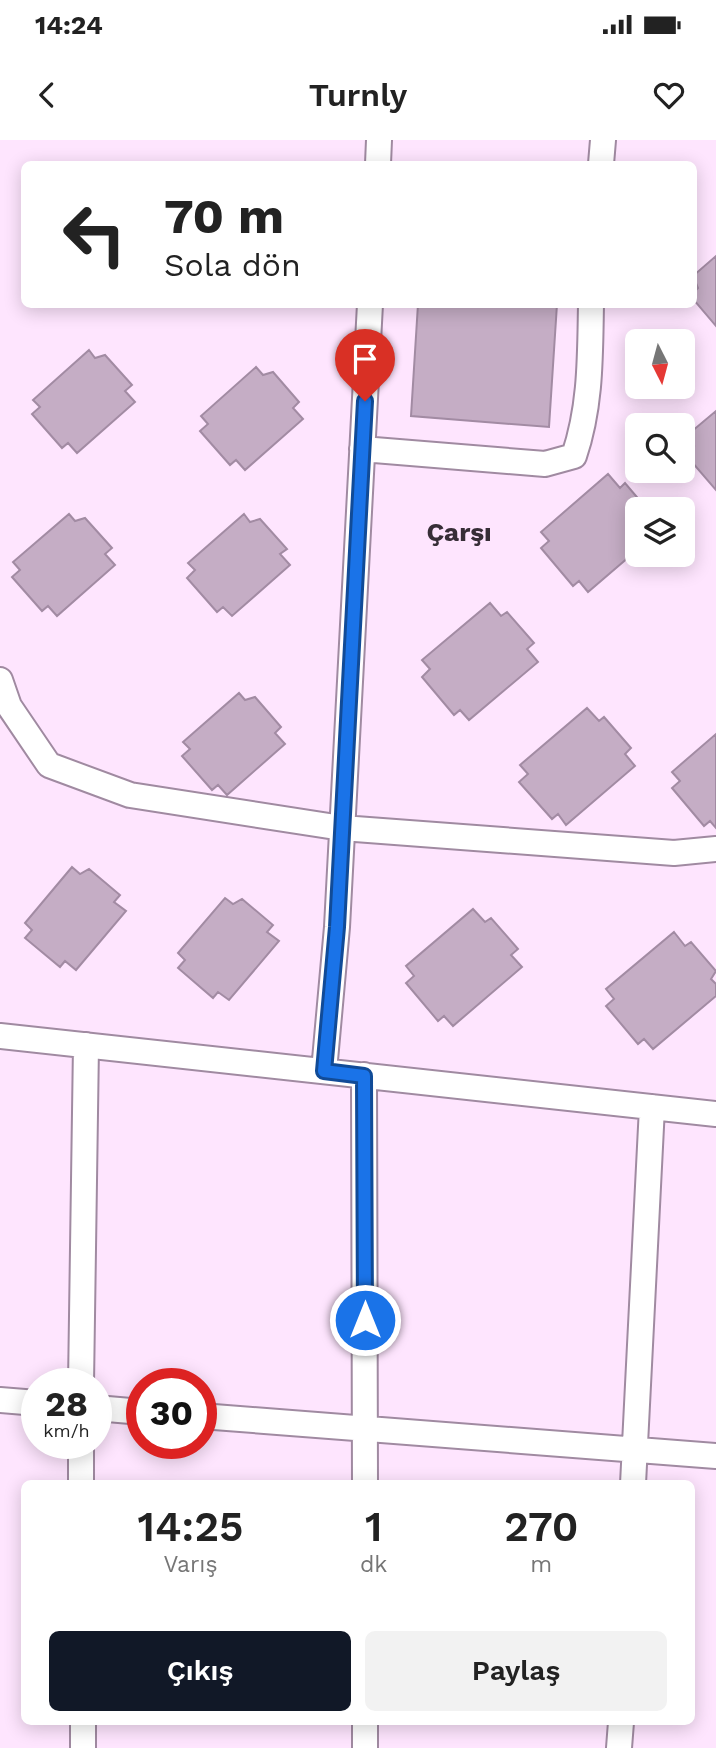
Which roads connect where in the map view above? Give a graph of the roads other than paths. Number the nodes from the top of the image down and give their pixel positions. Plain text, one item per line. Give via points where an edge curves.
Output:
1 (379, 140) edge
2 (603, 140) edge
3 (378, 161) edge
4 (601, 161) edge
5 (370, 308) edge
6 (591, 308) edge
7 (362, 449) junction
8 (0, 680) edge
9 (342, 828) junction
10 (716, 849) edge
11 (0, 1036) edge
12 (86, 1045) junction
13 (324, 1071) junction
14 (364, 1076) junction
15 (652, 1107) junction
16 (716, 1114) edge
17 (81, 1368) edge
18 (0, 1400) edge
19 (21, 1402) edge
20 (217, 1417) edge
21 (365, 1428) junction
22 (634, 1451) junction
23 (716, 1456) edge
24 (81, 1459) edge
25 (81, 1480) edge
26 (365, 1480) edge
27 (633, 1480) edge
28 (83, 1725) edge
29 (365, 1725) edge
30 (621, 1725) edge
31 (83, 1748) edge
32 (365, 1748) edge
33 (620, 1748) edge

1 - 3 street
2 - 4 street
5 - 7 street
6 - 7 street via 589,394 574,456 545,464
7 - 9 street
8 - 9 street via 9,706 49,765 130,795
9 - 10 street via 674,853
9 - 13 street
11 - 12 street
12 - 13 street
12 - 17 street
13 - 14 street
14 - 15 street
14 - 21 street
15 - 16 street
15 - 22 street
18 - 19 street
20 - 21 street
21 - 22 street
21 - 26 street
22 - 23 street
22 - 27 street
24 - 25 street
28 - 31 street
29 - 32 street
30 - 33 street

